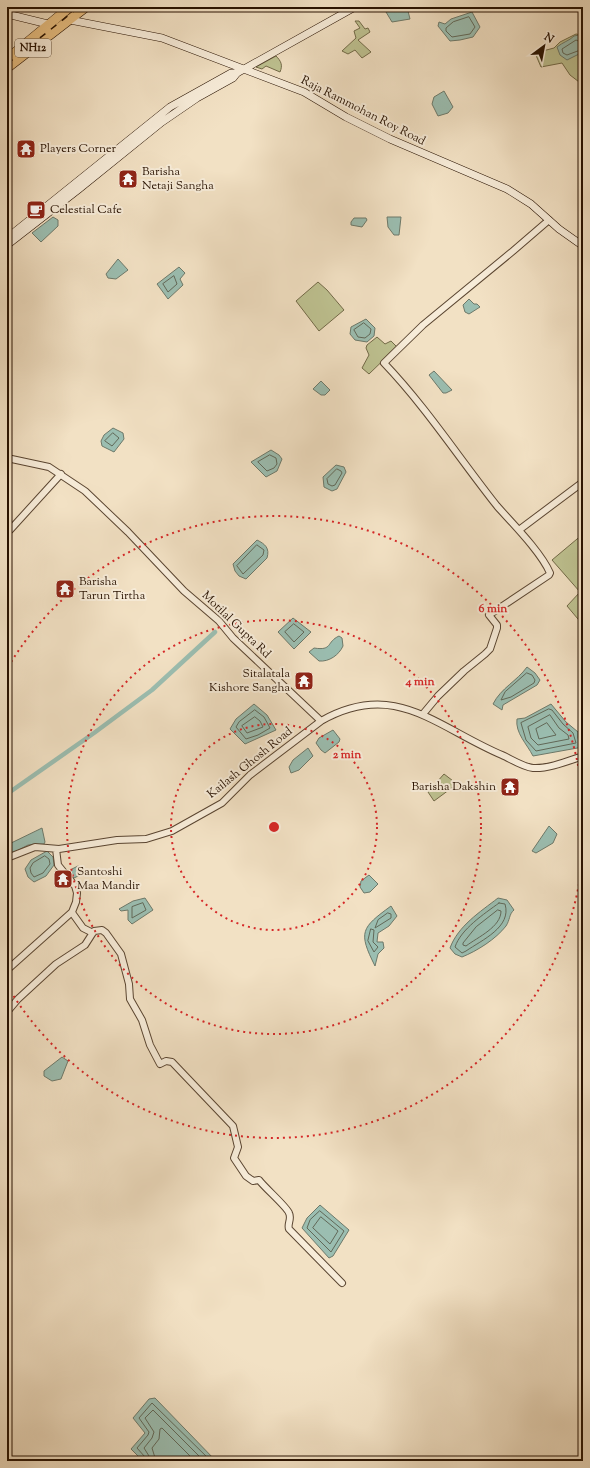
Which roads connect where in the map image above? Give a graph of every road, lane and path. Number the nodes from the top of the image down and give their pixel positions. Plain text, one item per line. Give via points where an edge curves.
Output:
1 (70, 7) edge
2 (86, 7) edge
3 (355, 7) edge
4 (7, 14) edge
5 (70, 20) junction
6 (50, 24) junction
7 (60, 28) junction
8 (8, 63) edge
9 (245, 69) junction
10 (237, 73) junction
11 (549, 220) junction
12 (7, 238) edge
13 (7, 245) edge
14 (583, 246) edge
15 (7, 458) edge
16 (61, 474) junction
17 (583, 482) edge
18 (7, 530) edge
19 (519, 530) junction
20 (423, 714) junction
21 (321, 721) junction
22 (583, 756) edge
23 (56, 849) junction
24 (7, 858) edge
25 (72, 912) junction
26 (93, 933) junction
27 (7, 970) edge
28 (7, 1012) edge
29 (342, 1283) dead end

1 - 6 highway, NH12
2 - 5 highway, NH12
3 - 9 main road
4 - 6 main road
5 - 7 highway, NH12
5 - 9 main road, Raja Rammohan Roy Road via 162,38
6 - 7 main road
6 - 8 highway, NH12
7 - 8 highway, NH12
9 - 10 main road
9 - 11 main road, Raja Rammohan Roy Road via 304,92 390,139 506,189 532,204
10 - 12 main road via 231,73 170,107
10 - 13 main road via 162,122
11 - 14 main road, Raja Rammohan Roy Road
11 - 19 street via 422,325 384,363 411,392 452,448
15 - 16 street, Motilal Gupta Rd via 49,467
16 - 18 street via 10,530
16 - 21 street, Motilal Gupta Rd via 115,518 184,591 219,621 233,638
17 - 19 street
19 - 20 street via 550,574 489,615 498,628 490,649 438,696
20 - 21 street via 386,704 357,705
20 - 22 street via 493,751 532,768
21 - 23 street, Kailash Ghosh Road via 250,775 222,803 172,831 146,839 117,840
23 - 24 street, Kailash Ghosh Road via 35,847
23 - 25 street via 58,865 76,890 76,902
25 - 26 street via 83,928
25 - 27 street
26 - 28 street via 85,944 56,964
26 - 29 street via 98,930 106,933 121,954 130,984 130,999 142,1020 150,1045 160,1064 172,1062 233,1126 238,1147 234,1158 246,1176 253,1181 259,1180 287,1210 290,1218 289,1229

